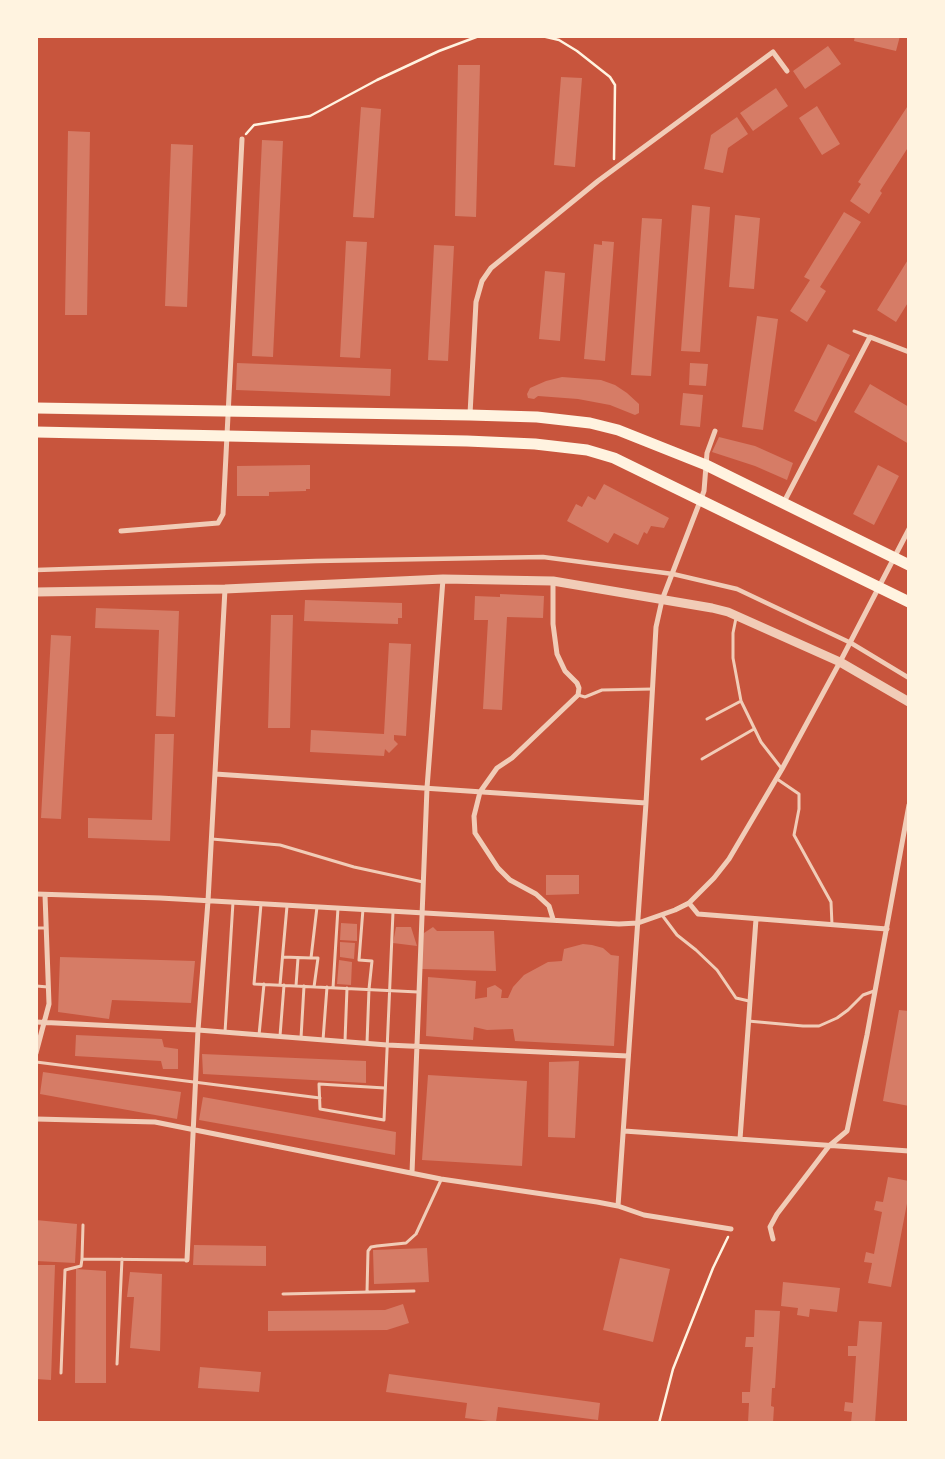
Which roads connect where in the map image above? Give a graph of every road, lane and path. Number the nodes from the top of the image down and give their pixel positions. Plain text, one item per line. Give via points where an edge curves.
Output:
1 (479, 36) edge
2 (542, 36) edge
3 (546, 37) edge
4 (787, 71) dead end
5 (242, 139) joint
6 (614, 169) junction
7 (854, 331) dead end
8 (870, 337) junction
9 (909, 352) edge
10 (36, 408) edge
11 (228, 412) junction
12 (470, 415) junction
13 (715, 431) dead end
14 (36, 432) edge
15 (227, 436) junction
16 (706, 465) junction
17 (701, 500) junction
18 (784, 502) junction
19 (909, 529) edge
20 (120, 531) dead end
21 (893, 557) junction
22 (909, 564) edge
23 (36, 570) edge
24 (673, 574) junction
25 (443, 579) junction
26 (553, 581) junction
27 (878, 587) junction
28 (225, 589) junction
29 (36, 592) edge
30 (662, 600) junction
31 (909, 602) edge
32 (737, 616) junction
33 (851, 643) junction
34 (840, 662) junction
35 (909, 678) edge
36 (654, 689) junction
37 (578, 695) junction
38 (741, 701) junction
39 (909, 702) edge
40 (707, 719) dead end
41 (754, 729) junction
42 (702, 759) dead end
43 (782, 769) junction
44 (215, 774) junction
45 (776, 779) junction
46 (427, 788) junction
47 (480, 792) junction
48 (646, 803) junction
49 (909, 805) edge
50 (211, 839) junction
51 (422, 882) junction
52 (36, 894) edge
53 (45, 895) junction
54 (208, 901) junction
55 (233, 902) junction
56 (688, 903) junction
57 (261, 904) junction
58 (287, 905) junction
59 (317, 906) junction
60 (338, 908) junction
61 (363, 909) junction
62 (394, 910) junction
63 (421, 912) junction
64 (661, 915) junction
65 (553, 919) junction
66 (756, 919) junction
67 (638, 923) junction
68 (832, 924) junction
69 (36, 928) edge
70 (46, 928) junction
71 (886, 929) junction
72 (283, 957) junction
73 (298, 958) junction
74 (311, 958) junction
75 (264, 984) junction
76 (280, 985) junction
77 (284, 985) junction
78 (36, 986) edge
79 (296, 986) junction
80 (304, 986) junction
81 (48, 987) junction
82 (314, 987) junction
83 (327, 987) junction
84 (333, 988) junction
85 (347, 988) junction
86 (369, 989) junction
87 (391, 990) junction
88 (875, 991) junction
89 (418, 992) junction
90 (750, 1001) junction
91 (748, 1021) junction
92 (36, 1022) edge
93 (44, 1022) junction
94 (198, 1030) junction
95 (224, 1032) junction
96 (258, 1035) junction
97 (280, 1037) junction
98 (301, 1038) junction
99 (323, 1040) junction
100 (345, 1042) junction
101 (367, 1043) junction
102 (387, 1045) junction
103 (417, 1046) junction
104 (36, 1053) edge
105 (628, 1056) junction
106 (36, 1062) edge
107 (196, 1083) junction
108 (385, 1088) junction
109 (320, 1098) junction
110 (36, 1119) edge
111 (193, 1129) junction
112 (624, 1131) junction
113 (740, 1139) junction
114 (829, 1146) junction
115 (909, 1151) edge
116 (412, 1174) junction
117 (441, 1179) junction
118 (618, 1206) junction
119 (83, 1226) dead end
120 (731, 1229) joint
121 (773, 1239) dead end
122 (82, 1259) junction
123 (122, 1259) junction
124 (187, 1260) joint
125 (414, 1291) dead end
126 (367, 1292) junction
127 (283, 1294) dead end
128 (117, 1364) dead end
129 (61, 1373) dead end
130 (659, 1423) edge

1 - 5 path via 438,50 310,116 254,125
2 - 3 path
3 - 6 path via 559,40 577,51 616,85
4 - 6 street via 773,52
5 - 11 street
6 - 12 street via 497,262 482,281 475,314
7 - 8 lane
8 - 9 street
8 - 18 street
10 - 11 main road
11 - 12 main road
11 - 15 street
12 - 16 main road via 590,423 618,430
13 - 16 street
14 - 15 main road
15 - 17 main road via 467,441 587,450 614,458
15 - 20 street via 224,514 218,523
16 - 17 street
16 - 18 main road
17 - 24 street
17 - 27 main road
18 - 21 main road
19 - 21 street
21 - 22 main road
21 - 27 street
23 - 24 street via 543,557
24 - 30 street
24 - 33 street via 737,589
25 - 26 street
25 - 28 street
25 - 46 street
26 - 30 street
26 - 37 street via 557,654 565,671 577,683
27 - 31 main road
27 - 33 street
28 - 29 street
28 - 44 street
30 - 32 street via 712,608
30 - 36 street via 656,627
32 - 34 street
32 - 38 lane via 733,658
33 - 34 street
33 - 35 street
34 - 39 street
34 - 43 street
36 - 37 lane via 602,690 585,697
36 - 48 street
37 - 47 street via 512,758 497,768
38 - 40 lane
38 - 41 lane
41 - 42 lane
41 - 43 lane
43 - 45 street
44 - 46 street
44 - 50 street
45 - 56 street via 729,859
45 - 68 lane via 799,794 794,835 831,902
46 - 47 street
46 - 51 street
47 - 48 street
47 - 65 street via 474,816 478,840 510,880 536,894 548,906
48 - 67 street
49 - 71 street
50 - 51 lane via 280,845 354,867
50 - 54 street
51 - 63 street
52 - 53 street
53 - 54 street
53 - 70 street
54 - 55 street
54 - 94 street
55 - 57 street
55 - 95 lane
56 - 64 street
56 - 66 street via 698,914
57 - 58 street
57 - 75 lane via 254,984
58 - 59 street
58 - 72 lane
59 - 60 street
59 - 74 lane
60 - 61 street
60 - 84 lane
61 - 62 street
61 - 86 lane via 359,960 372,961
62 - 63 street
62 - 87 lane
63 - 65 street
63 - 89 street
64 - 67 street
64 - 90 lane via 676,935 717,970 736,998
65 - 67 street
66 - 68 street
66 - 90 street
67 - 105 street
68 - 71 street
69 - 70 lane
70 - 81 street
71 - 88 street
72 - 73 lane
72 - 76 lane
73 - 74 lane
73 - 79 lane
74 - 82 lane via 318,958
75 - 76 lane
75 - 96 lane
76 - 77 lane
77 - 79 lane
77 - 97 lane
78 - 81 lane
79 - 80 lane
80 - 82 lane
80 - 98 lane
81 - 93 street via 49,1004
82 - 83 lane
83 - 84 lane
83 - 99 lane
84 - 85 lane
85 - 86 lane
85 - 100 lane
86 - 87 lane
86 - 101 lane
87 - 89 lane
87 - 102 lane
88 - 91 lane via 864,995 837,1018 818,1026
88 - 114 street via 847,1131
89 - 103 street
90 - 91 street
91 - 113 street
92 - 93 street
93 - 94 street
93 - 104 street
94 - 95 street
94 - 107 street
95 - 96 street
96 - 97 street
97 - 98 street
98 - 99 street
99 - 100 street
100 - 101 street
101 - 102 street
102 - 103 street
102 - 108 lane
103 - 105 street
103 - 116 street
105 - 112 street
106 - 107 lane
107 - 109 lane
107 - 111 street
108 - 109 lane via 319,1084
108 - 109 lane via 384,1120 320,1109
110 - 111 street via 155,1122
111 - 116 street
111 - 124 street
112 - 113 street
112 - 118 street
113 - 114 street
114 - 115 street
114 - 121 street via 773,1219 770,1227
116 - 117 street
117 - 118 street
117 - 126 lane via 416,1234 406,1243 371,1247 368,1251
118 - 120 street via 644,1215
119 - 122 lane
120 - 130 path via 673,1369
122 - 123 lane
122 - 129 lane via 81,1266 65,1270
123 - 124 lane
123 - 128 lane
125 - 126 lane
126 - 127 lane

